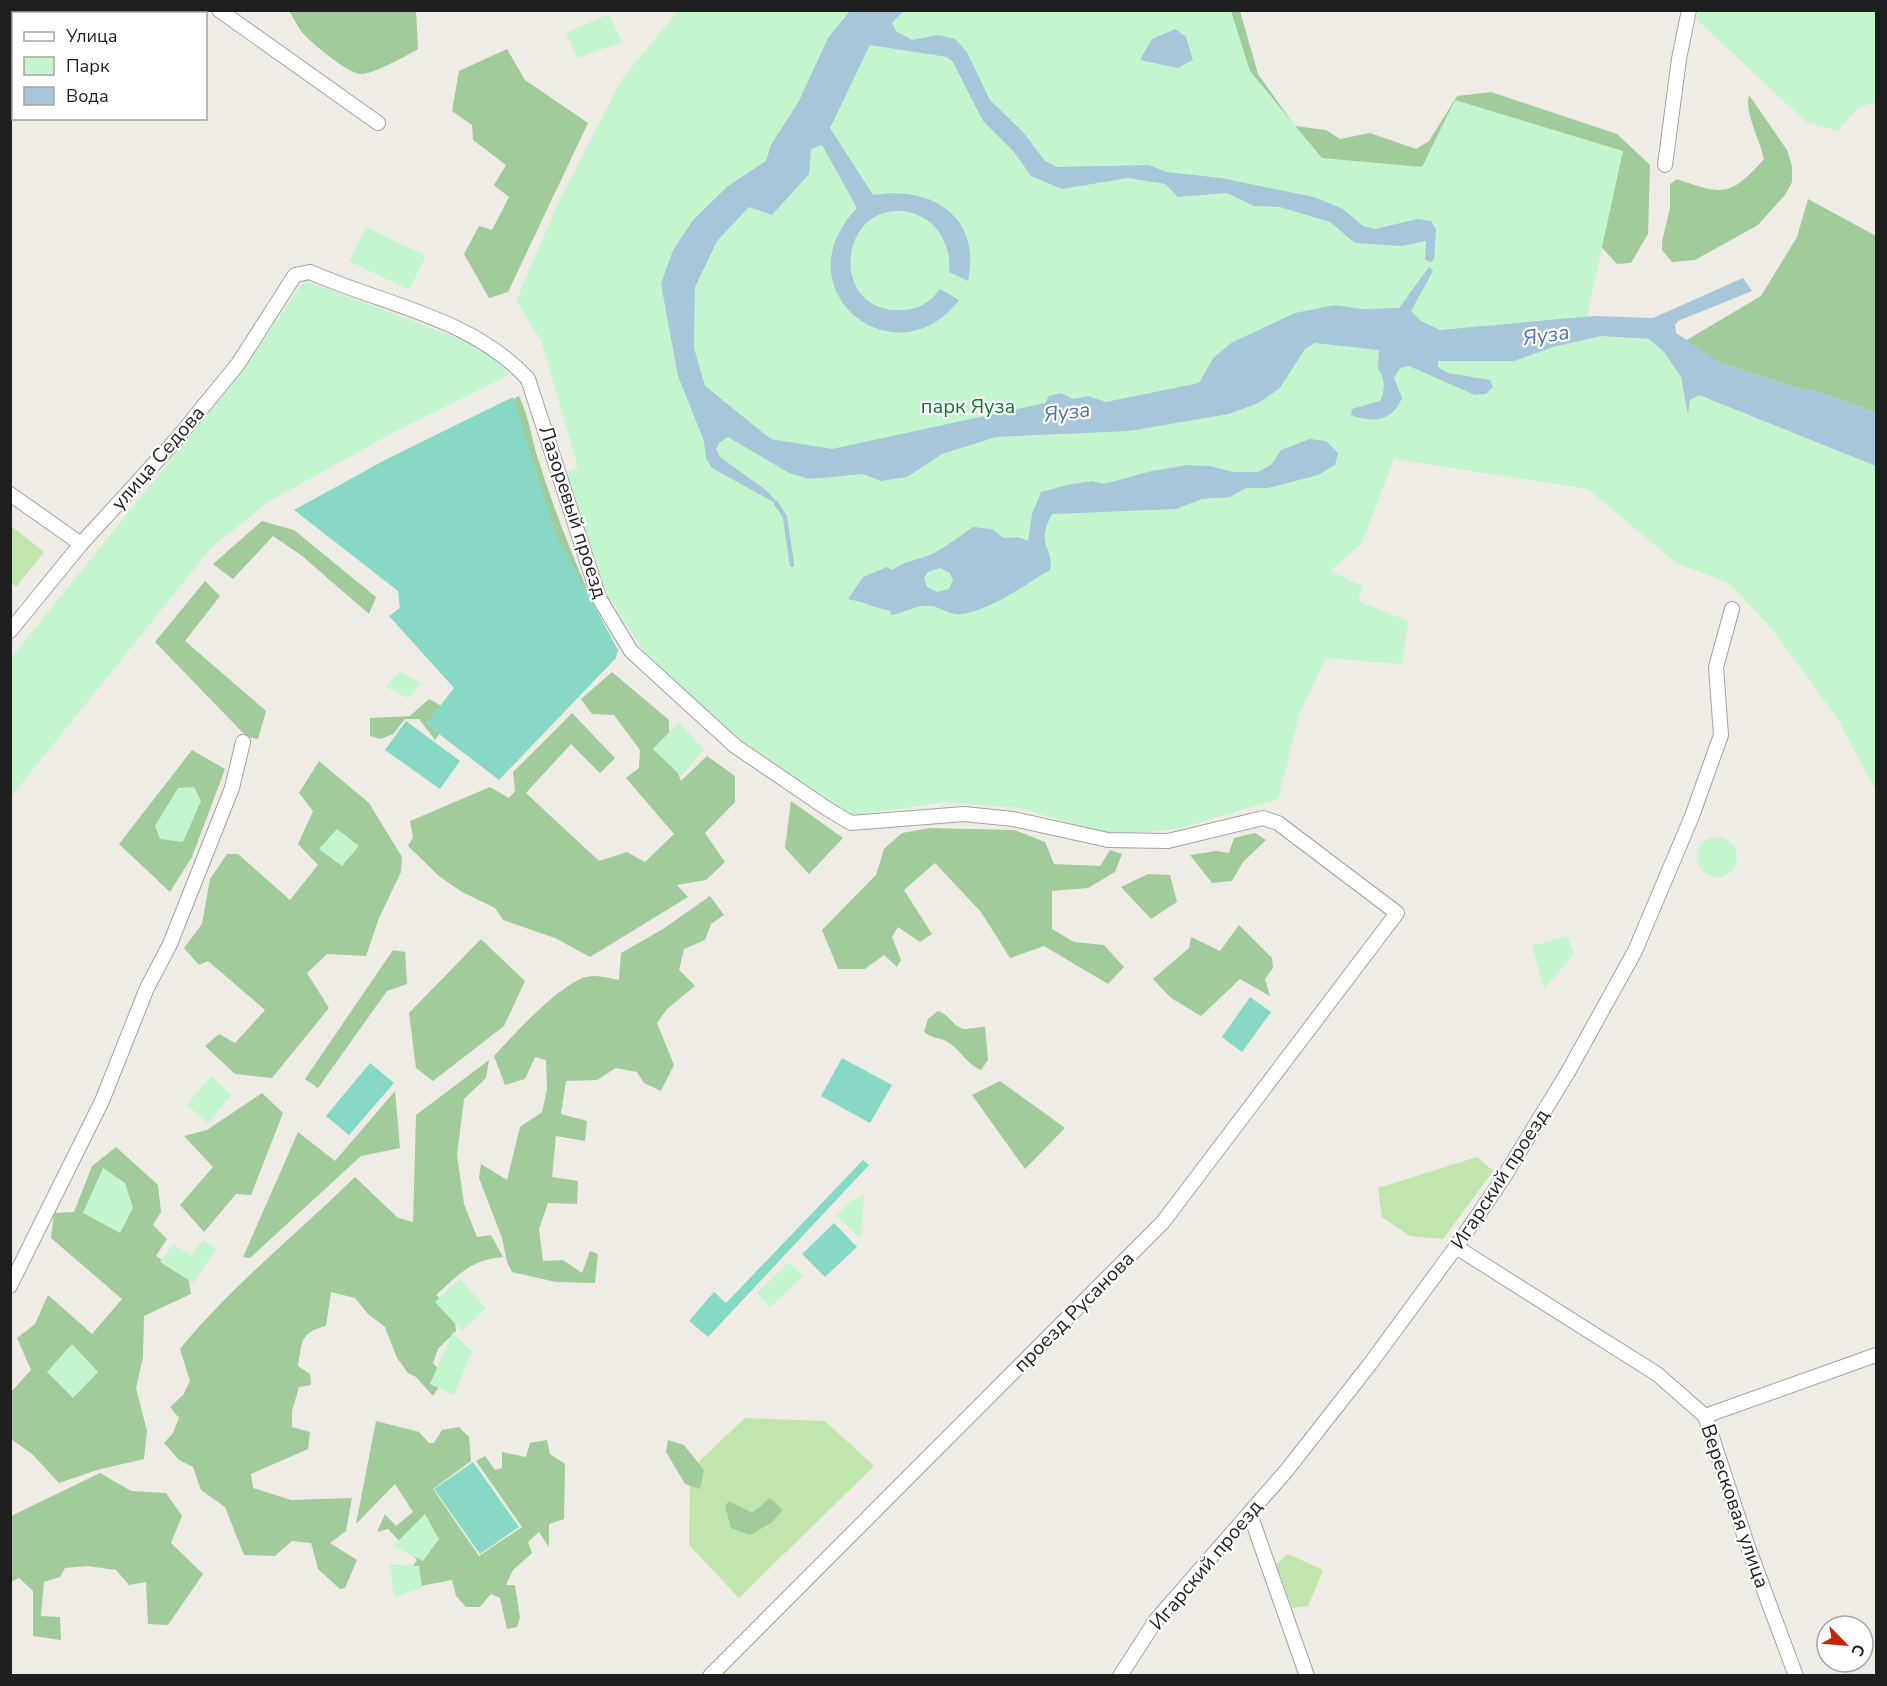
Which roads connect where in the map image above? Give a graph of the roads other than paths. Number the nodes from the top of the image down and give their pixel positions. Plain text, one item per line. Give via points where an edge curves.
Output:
1 (219, 10) edge
2 (1689, 10) edge
3 (378, 123) dead end
4 (1665, 165) dead end
5 (295, 275) joint
6 (10, 494) edge
7 (81, 544) junction
8 (1732, 609) dead end
9 (10, 631) edge
10 (243, 742) dead end
11 (1397, 913) joint
12 (1456, 1247) junction
13 (10, 1286) edge
14 (1876, 1355) edge
15 (1705, 1416) junction
16 (1250, 1514) junction
17 (710, 1676) edge
18 (1120, 1676) edge
19 (1307, 1676) edge
20 (1796, 1676) edge

1 - 3 street
2 - 4 street
5 - 7 street, улица Седова via 238,364 175,441
5 - 11 street, Лазоревый проезд via 310,272 461,328 509,358 528,379 600,598 631,651 646,669 735,746 851,823 964,813 1013,819 1108,840 1168,841 1263,818 1278,823
6 - 7 street
7 - 9 street, улица Седова
8 - 12 street, Игарский проезд via 1716,667 1722,735 1635,951 1568,1072
10 - 13 street via 232,788 170,944 147,988 102,1101
11 - 17 street, проезд Русанова via 1163,1222
12 - 15 street, Вересковая улица via 1656,1374
12 - 16 street, Игарский проезд via 1370,1364
14 - 15 street
15 - 20 street, Вересковая улица
16 - 18 street, Игарский проезд via 1156,1620
16 - 19 street

